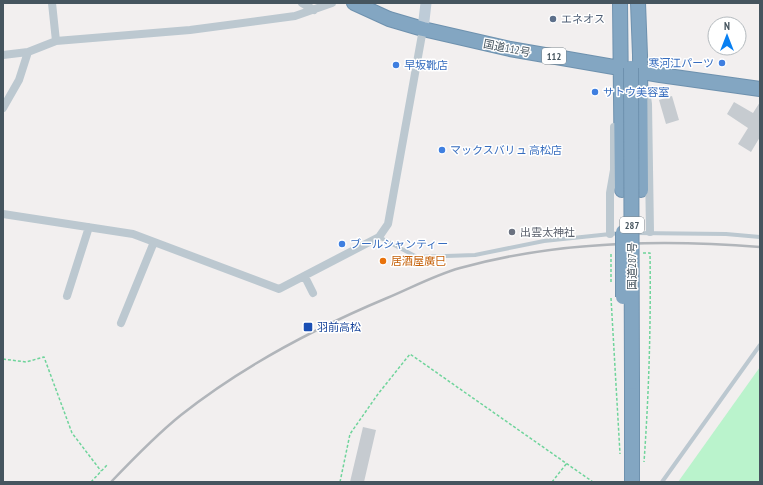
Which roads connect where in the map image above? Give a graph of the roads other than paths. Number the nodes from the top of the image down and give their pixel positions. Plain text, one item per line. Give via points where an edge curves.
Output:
1 (52, 3) edge
2 (302, 3) edge
3 (332, 3) edge
4 (354, 3) edge
5 (426, 3) edge
6 (620, 3) edge
7 (629, 3) edge
8 (638, 3) edge
9 (314, 10) junction
10 (423, 29) junction
11 (56, 41) junction
12 (28, 52) junction
13 (3, 55) edge
14 (622, 68) junction
15 (640, 72) junction
16 (760, 89) edge
17 (622, 92) junction
18 (640, 92) junction
19 (3, 108) edge
20 (3, 214) edge
21 (89, 227) junction
22 (650, 232) junction
23 (610, 234) junction
24 (380, 237) junction
25 (760, 237) edge
26 (154, 242) junction
27 (305, 276) junction
28 (313, 293) dead end
29 (67, 296) dead end
30 (121, 323) dead end
31 (760, 345) edge
32 (632, 382) junction
33 (632, 482) edge
34 (662, 482) edge

1 - 11 street
2 - 9 street
3 - 9 street
4 - 10 highway, 国道112号 / 112 via 389,19
5 - 10 street
6 - 14 highway, 287
7 - 32 highway, 国道287号 / 287, bridge
8 - 15 highway, 287
9 - 11 street via 295,16 245,24
10 - 14 highway, 国道112号 / 112 via 510,49
10 - 24 street via 388,224
11 - 12 street
12 - 13 street
12 - 19 street via 19,80
14 - 15 highway, 国道112号 / 112
14 - 17 highway, 287
15 - 16 highway, 国道112号 / 112
15 - 18 highway, 287
17 - 23 street via 614,101 614,170 610,193
17 - 32 highway, 287, bridge via 622,190
18 - 22 street via 647,97 648,104
18 - 32 highway, 287 via 641,190
20 - 21 street
21 - 26 street via 133,234
21 - 29 street
22 - 23 lane
22 - 25 lane
23 - 24 lane via 544,241 475,254 417,257
24 - 27 street
26 - 27 street via 279,288
26 - 30 street
27 - 28 street
31 - 34 lane
32 - 33 highway, 国道287号 / 287

